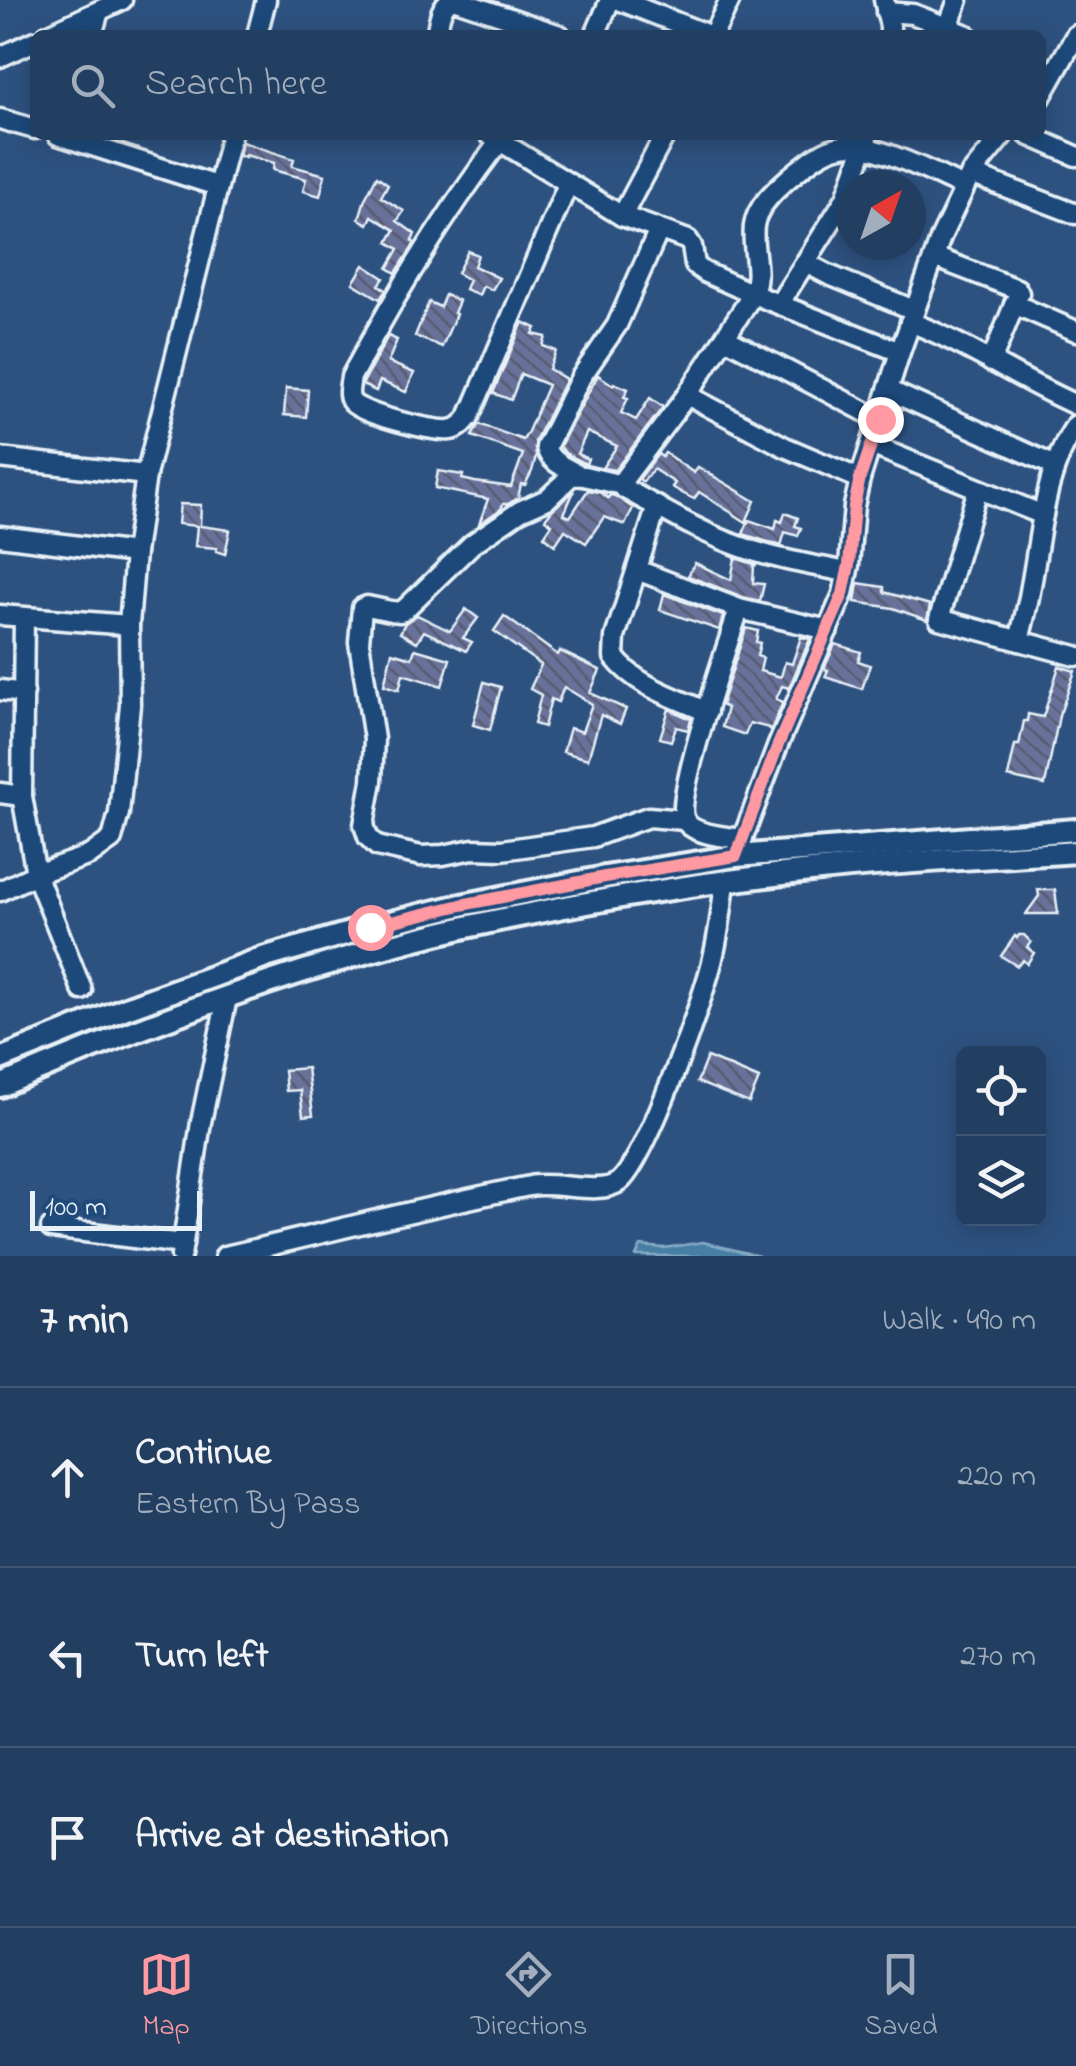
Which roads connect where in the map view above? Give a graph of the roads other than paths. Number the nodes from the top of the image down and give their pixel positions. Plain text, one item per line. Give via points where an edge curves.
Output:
1 (122, 0) edge
2 (266, 0) edge
3 (453, 0) edge
4 (610, 0) edge
5 (618, 0) edge
6 (730, 0) edge
7 (958, 0) edge
8 (885, 6) edge
9 (99, 11) junction
10 (948, 27) junction
11 (58, 30) edge
12 (93, 30) edge
13 (258, 30) edge
14 (437, 30) edge
15 (545, 30) edge
16 (598, 30) edge
17 (698, 30) edge
18 (714, 30) edge
19 (955, 30) edge
20 (1076, 35) edge
21 (30, 43) edge
22 (0, 57) edge
23 (1070, 57) edge
24 (1048, 70) edge
25 (0, 119) edge
26 (30, 128) edge
27 (75, 140) edge
28 (229, 140) edge
29 (494, 140) edge
30 (498, 140) edge
31 (662, 140) edge
32 (998, 140) edge
33 (1039, 140) edge
34 (859, 142) edge
35 (1076, 156) edge
36 (968, 180) junction
37 (568, 184) junction
38 (217, 186) junction
39 (1076, 214) edge
40 (622, 216) junction
41 (660, 230) junction
42 (934, 257) junction
43 (806, 262) junction
44 (753, 294) junction
45 (779, 304) junction
46 (1014, 304) junction
47 (912, 316) junction
48 (1076, 331) edge
49 (726, 338) junction
50 (900, 352) junction
51 (991, 362) junction
52 (888, 390) junction
53 (687, 395) junction
54 (1076, 405) edge
55 (880, 419) junction
56 (1076, 425) edge
57 (871, 445) junction
58 (0, 458) edge
59 (1056, 466) junction
60 (577, 474) junction
61 (146, 476) junction
62 (860, 478) junction
63 (622, 484) junction
64 (978, 489) junction
65 (657, 506) junction
66 (1043, 516) junction
67 (0, 536) edge
68 (134, 553) junction
69 (637, 570) junction
70 (848, 572) junction
71 (739, 609) junction
72 (0, 615) edge
73 (24, 618) junction
74 (129, 626) junction
75 (828, 630) junction
76 (1019, 641) junction
77 (1076, 656) edge
78 (0, 690) edge
79 (24, 693) junction
80 (707, 712) junction
81 (0, 793) edge
82 (22, 796) junction
83 (685, 820) junction
84 (1076, 830) edge
85 (740, 848) junction
86 (1076, 852) edge
87 (36, 874) junction
88 (725, 882) junction
89 (0, 891) edge
90 (82, 990) dead end
91 (227, 998) junction
92 (0, 1059) edge
93 (0, 1086) edge
94 (52, 1228) dead end
95 (182, 1250) edge
96 (225, 1256) edge

1 - 9 street
2 - 13 street
3 - 14 street
3 - 15 street
4 - 16 street
5 - 17 street
6 - 18 street
7 - 10 street
8 - 10 street
9 - 11 street
9 - 12 street
10 - 19 street
20 - 23 street
21 - 22 street
23 - 24 street
25 - 26 street
27 - 38 street
28 - 38 street
29 - 37 street via 351,377 351,402 360,409 423,427 461,427
30 - 37 street
31 - 40 street
32 - 36 street
33 - 35 street
34 - 36 street
34 - 43 street via 846,198
34 - 44 street via 808,162 759,211
36 - 39 street
36 - 42 street
37 - 40 street
38 - 61 street
40 - 41 street
41 - 44 street via 688,240 698,269
41 - 60 street via 617,326 581,377 546,447 552,460
42 - 46 street via 1014,287
42 - 47 street
43 - 45 street
43 - 47 street
44 - 45 street
44 - 49 street
45 - 50 street
46 - 48 street
46 - 51 street
47 - 50 street
47 - 51 street
49 - 53 street
49 - 55 street
50 - 52 street
51 - 54 street
52 - 55 street
52 - 59 street
53 - 62 street
53 - 63 street
55 - 57 street
56 - 59 street
57 - 62 street
57 - 64 street
58 - 61 street
59 - 66 street
60 - 63 street
60 - 83 street via 472,544 400,612 362,608 358,642 374,740 364,825 377,846 422,856 578,840 648,816
61 - 68 street
62 - 70 street
63 - 65 street
64 - 66 street
64 - 76 street via 939,619
65 - 69 street
65 - 70 street via 736,545
66 - 76 street
67 - 68 street
68 - 74 street
69 - 71 street
69 - 80 street via 614,656 642,682
70 - 75 street
71 - 75 street
71 - 80 street
72 - 73 street
73 - 74 street
73 - 79 street
74 - 87 street via 130,705 112,839 90,856
75 - 85 street
76 - 77 street
78 - 79 street
79 - 82 street
80 - 83 street via 684,796
81 - 82 street
82 - 87 street
83 - 85 street
84 - 85 main road
85 - 92 main road via 370,927 218,974
86 - 88 main road
87 - 89 street
87 - 90 street
88 - 91 main road via 466,927
88 - 96 street via 713,960 690,1028 648,1135 616,1185 540,1184
91 - 93 main road
91 - 95 street
94 - 95 street

